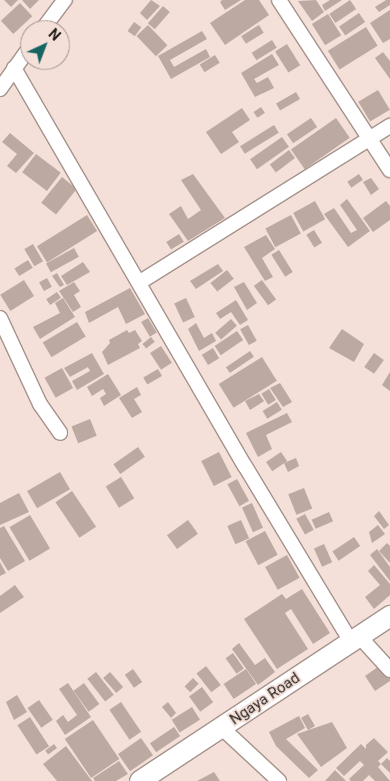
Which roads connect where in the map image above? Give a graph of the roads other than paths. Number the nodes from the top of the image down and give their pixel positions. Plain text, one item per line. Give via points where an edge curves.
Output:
1 (65, 0) edge
2 (279, 0) edge
3 (50, 20) edge
4 (20, 60) edge
5 (14, 68) junction
6 (0, 89) edge
7 (390, 126) edge
8 (369, 139) junction
9 (390, 170) edge
10 (140, 282) junction
11 (0, 318) edge
12 (60, 433) dead end
13 (390, 616) edge
14 (355, 639) junction
15 (390, 670) edge
16 (222, 728) junction
17 (140, 781) edge
18 (279, 781) edge

1 - 3 street
2 - 8 street
4 - 5 street
5 - 6 street
5 - 10 street
7 - 8 street
8 - 9 street
8 - 10 street
10 - 14 street via 245,466
11 - 12 street via 40,404
13 - 14 street, Ngaya Road
14 - 15 street
14 - 16 street, Ngaya Road
16 - 17 street, Ngaya Road
16 - 18 street

